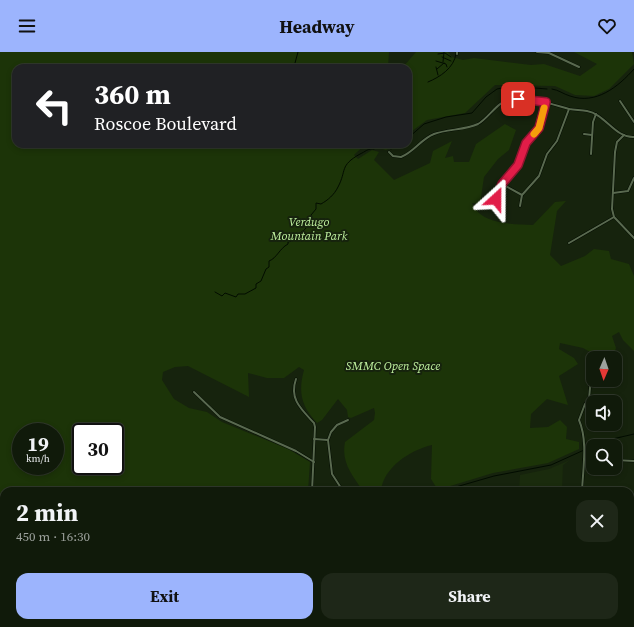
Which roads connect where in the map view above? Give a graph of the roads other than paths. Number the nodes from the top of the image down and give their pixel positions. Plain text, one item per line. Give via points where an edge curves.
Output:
1 (537, 52) edge
2 (579, 67) dead end
3 (518, 99) junction
4 (620, 101) dead end
5 (546, 102) junction
6 (568, 109) junction
7 (519, 111) dead end
8 (596, 114) junction
9 (634, 122) edge
10 (584, 134) dead end
11 (592, 135) junction
12 (624, 135) junction
13 (634, 136) edge
14 (388, 152) dead end
15 (591, 154) dead end
16 (634, 178) edge
17 (502, 184) junction
18 (613, 193) junction
19 (522, 195) junction
20 (520, 206) dead end
21 (494, 208) dead end
22 (614, 217) junction
23 (634, 238) edge
24 (569, 243) dead end
25 (296, 379) dead end
26 (590, 387) edge
27 (194, 392) dead end
28 (348, 420) dead end
29 (314, 439) junction
30 (328, 440) junction
31 (584, 459) joint
32 (622, 460) edge
33 (634, 461) edge
34 (314, 462) junction
35 (312, 487) edge
36 (340, 487) edge
37 (582, 487) edge

1 - 2 street via 549,53
3 - 5 street
3 - 7 street
3 - 14 street via 500,104 476,125 451,129 425,138 401,157
4 - 9 street
5 - 6 street
5 - 17 street via 539,128 526,143 518,165
6 - 8 street
6 - 19 street via 558,141 547,154 539,176
8 - 11 street
8 - 12 street
10 - 11 street
11 - 15 street
12 - 13 street
12 - 18 street via 617,142 615,152
16 - 18 street via 628,191
17 - 19 street
17 - 21 street
18 - 22 street
19 - 20 street
22 - 23 street
22 - 24 street
25 - 29 street via 293,391 296,402 314,423
26 - 31 street via 589,399 584,404 579,420 584,430
27 - 34 street via 220,417 296,451
28 - 30 street via 331,432
29 - 30 street
29 - 34 street
30 - 36 street via 332,474
31 - 37 street
32 - 33 street
34 - 35 street

